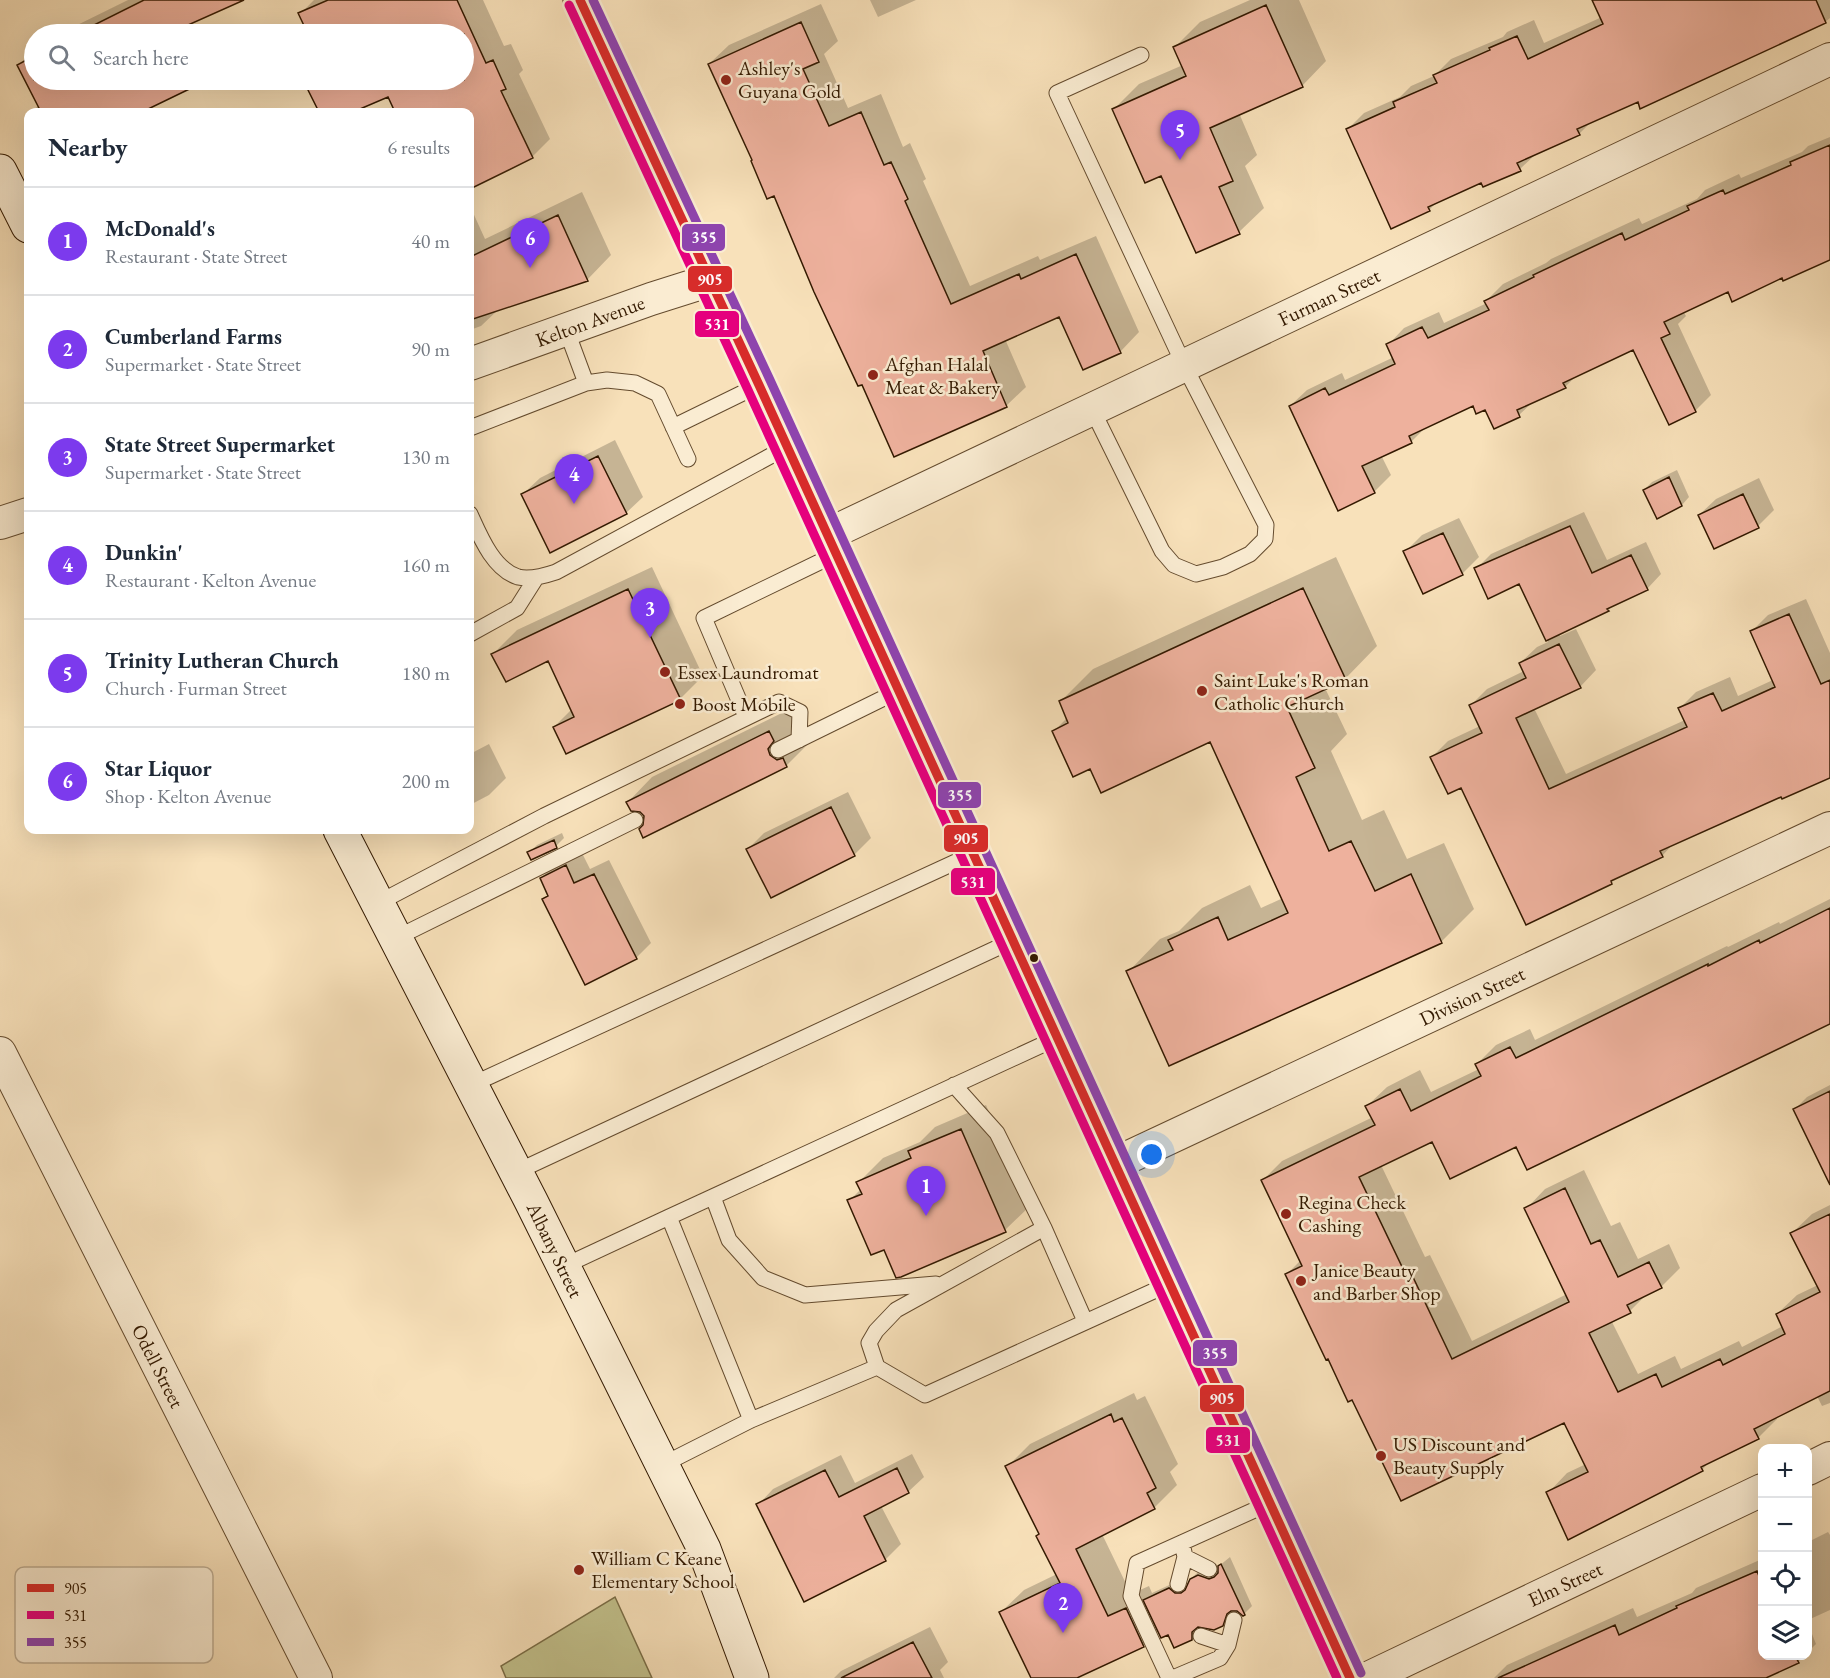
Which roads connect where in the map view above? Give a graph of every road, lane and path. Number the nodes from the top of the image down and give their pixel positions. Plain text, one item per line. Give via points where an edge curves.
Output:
1 (580, 0) edge
2 (1142, 55) dead end
3 (1830, 59) edge
4 (0, 171) edge
5 (24, 218) edge
6 (711, 280) junction
7 (566, 329) junction
8 (474, 363) edge
9 (1184, 365) junction
10 (586, 382) junction
11 (759, 385) junction
12 (1092, 409) junction
13 (474, 426) edge
14 (673, 427) junction
15 (787, 447) junction
16 (688, 459) dead end
17 (24, 515) edge
18 (474, 522) edge
19 (0, 523) edge
20 (832, 544) junction
21 (536, 578) junction
22 (474, 631) edge
23 (898, 691) junction
24 (746, 717) junction
25 (799, 740) junction
26 (778, 750) dead end
27 (635, 820) dead end
28 (1830, 828) edge
29 (342, 834) edge
30 (973, 854) junction
31 (378, 903) junction
32 (396, 938) junction
33 (1012, 941) junction
34 (1056, 1038) junction
35 (0, 1053) edge
36 (471, 1085) junction
37 (954, 1085) junction
38 (1114, 1164) junction
39 (516, 1172) junction
40 (713, 1197) junction
41 (669, 1217) junction
42 (1044, 1228) junction
43 (564, 1266) junction
44 (943, 1284) junction
45 (1169, 1284) junction
46 (1085, 1321) junction
47 (877, 1367) junction
48 (751, 1420) junction
49 (1830, 1458) edge
50 (662, 1466) junction
51 (1812, 1467) edge
52 (1758, 1492) edge
53 (1270, 1503) junction
54 (1183, 1550) junction
55 (1209, 1569) dead end
56 (1178, 1584) dead end
57 (1234, 1620) dead end
58 (1201, 1636) dead end
59 (1228, 1645) junction
60 (316, 1678) edge
61 (752, 1678) edge
62 (1171, 1678) edge
63 (1350, 1678) edge
64 (1368, 1678) edge

1 - 6 main road
2 - 9 lane via 1057,93
3 - 9 street, Furman Street
4 - 5 street
6 - 7 street, Kelton Avenue
6 - 11 main road
7 - 8 street, Kelton Avenue
7 - 10 lane
9 - 12 street, Furman Street
9 - 12 lane via 1266,525 1265,539 1250,554 1223,567 1196,574 1174,565 1162,551
10 - 13 lane
10 - 14 lane via 635,383 658,394
11 - 14 lane
11 - 15 main road
12 - 20 street, Furman Street
14 - 16 lane
15 - 20 main road
15 - 21 lane via 556,572
17 - 19 street
18 - 21 lane via 500,566 518,577
20 - 23 main road
20 - 24 lane via 704,618
21 - 22 lane via 517,608
23 - 25 lane
23 - 30 main road
24 - 25 lane via 779,702 801,712
24 - 31 lane
25 - 26 lane
27 - 32 lane
28 - 38 street, Division Street
29 - 31 street, Albany Street
30 - 33 main road
30 - 36 lane
31 - 32 street, Albany Street
32 - 36 street, Albany Street
33 - 34 main road
33 - 39 lane
34 - 37 lane
34 - 38 main road
35 - 60 street, Odell Street
36 - 39 street, Albany Street
37 - 40 lane
37 - 42 lane via 997,1133
38 - 45 main road
39 - 43 street, Albany Street
40 - 41 lane
40 - 44 lane via 729,1240 763,1278 804,1295
41 - 43 lane
41 - 48 lane
42 - 44 lane
42 - 46 lane
43 - 50 street, Albany Street
44 - 47 lane via 896,1310 876,1331 869,1344
45 - 46 lane
45 - 53 main road
46 - 47 lane via 925,1395
47 - 48 lane
48 - 50 lane
49 - 51 street
50 - 61 street, Albany Street via 704,1549
52 - 64 street, Elm Street
53 - 54 lane
53 - 63 main road
54 - 55 lane
54 - 56 lane
54 - 62 lane via 1137,1563 1131,1596
57 - 59 lane
58 - 59 lane
59 - 62 lane via 1220,1658

